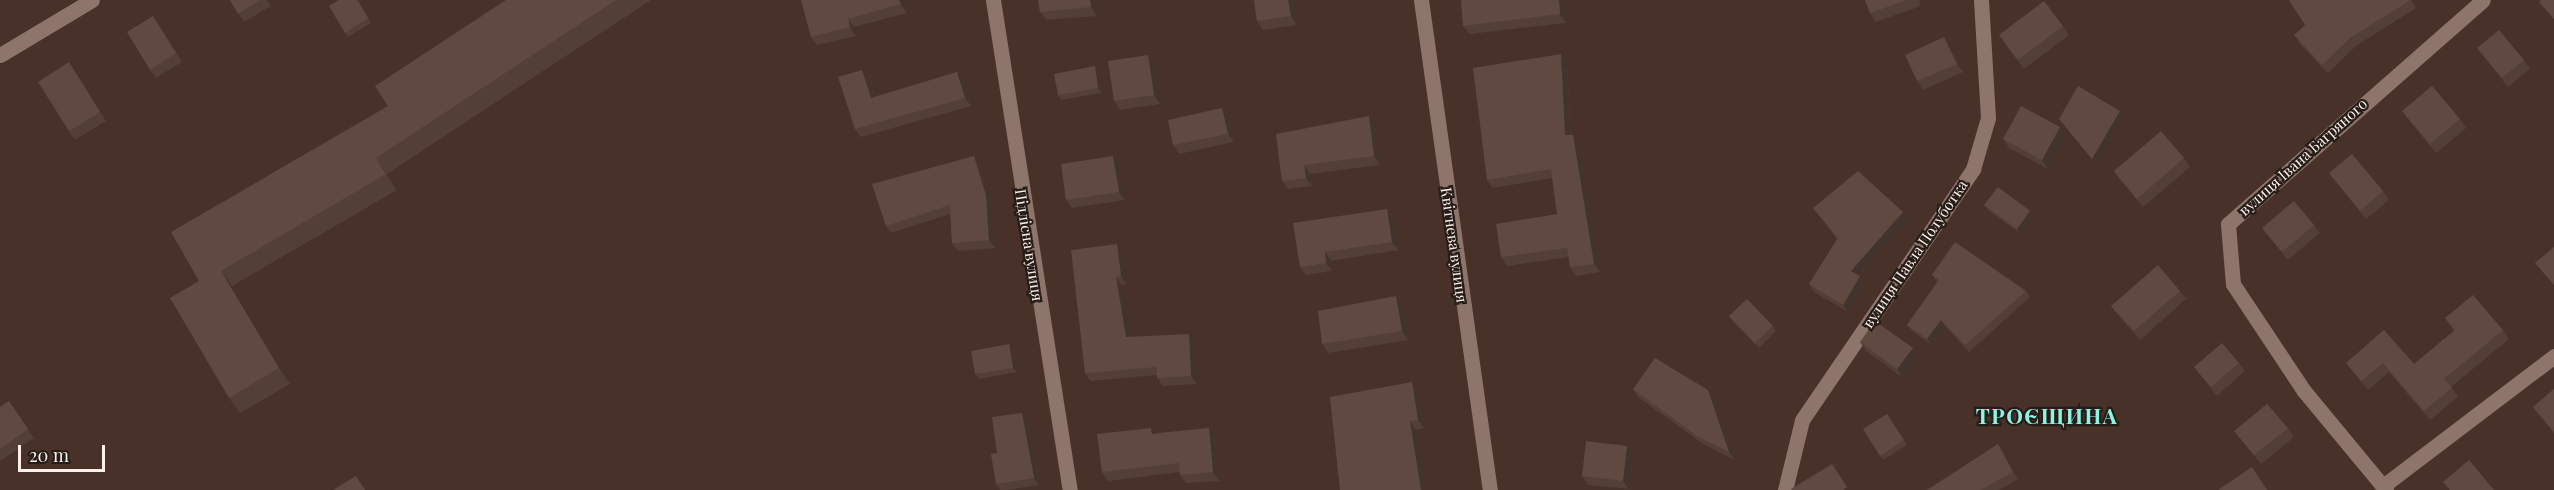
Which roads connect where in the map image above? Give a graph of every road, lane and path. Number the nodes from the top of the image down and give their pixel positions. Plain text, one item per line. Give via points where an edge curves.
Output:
1 (92, 0) edge
2 (993, 0) edge
3 (1421, 0) edge
4 (1982, 0) edge
5 (2483, 0) edge
6 (0, 55) edge
7 (2554, 356) edge
8 (2385, 488) edge
9 (1070, 490) edge
10 (1490, 490) edge
11 (1785, 490) edge

1 - 6 street
2 - 9 street, Підлісна вулиця
3 - 10 street, Квітнева вулиця
4 - 11 street, вулиця Павла Полуботка via 1988,118 1973,169 1802,420
5 - 8 street, вулиця Івана Багряного via 2228,224 2233,285 2304,391
7 - 8 street

